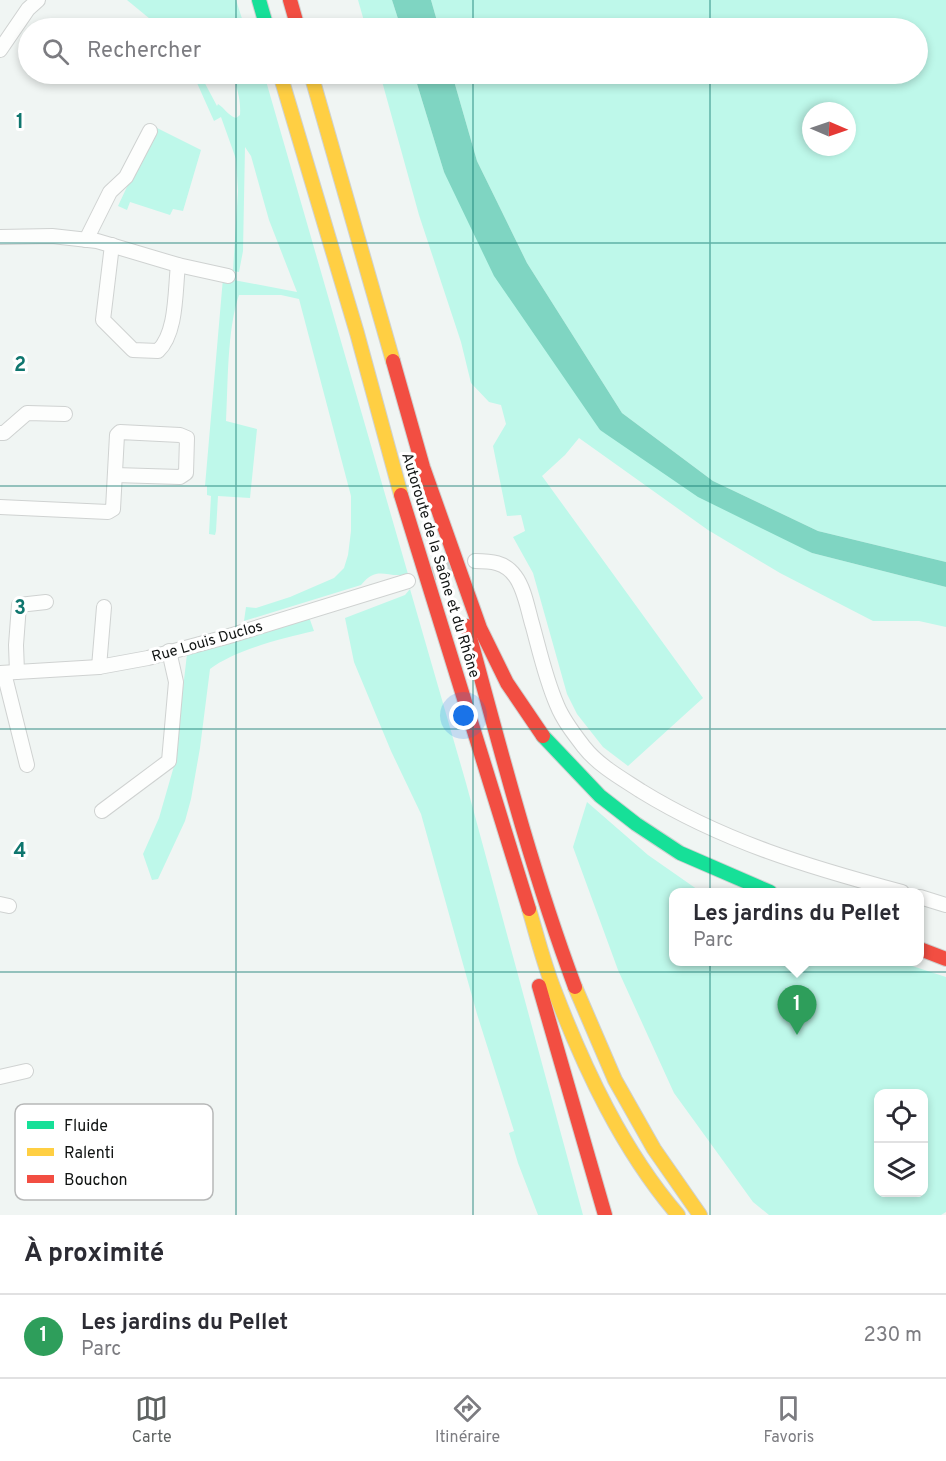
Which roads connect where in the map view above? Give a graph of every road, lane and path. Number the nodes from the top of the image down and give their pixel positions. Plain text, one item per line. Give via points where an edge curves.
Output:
1 (38, 0) edge
2 (259, 0) edge
3 (290, 0) edge
4 (22, 18) edge
5 (264, 18) edge
6 (295, 18) edge
7 (18, 24) edge
8 (0, 50) edge
9 (283, 84) edge
10 (314, 84) edge
11 (150, 131) dead end
12 (0, 237) edge
13 (86, 240) junction
14 (112, 245) junction
15 (178, 265) junction
16 (228, 276) dead end
17 (65, 414) dead end
18 (0, 433) edge
19 (423, 468) junction
20 (115, 475) junction
21 (0, 507) edge
22 (475, 561) tunnel mouth
23 (408, 581) tunnel mouth
24 (46, 602) dead end
25 (104, 607) dead end
26 (169, 651) junction
27 (99, 667) junction
28 (7, 673) edge
29 (27, 765) dead end
30 (102, 812) dead end
31 (759, 888) edge
32 (888, 888) edge
33 (924, 898) edge
34 (946, 905) edge
35 (539, 945) junction
36 (924, 950) edge
37 (944, 958) edge
38 (26, 1071) dead end
39 (0, 1077) edge
40 (605, 1215) edge
41 (678, 1215) edge
42 (700, 1215) edge

1 - 4 street
2 - 5 highway
3 - 6 highway
7 - 8 street
9 - 35 highway, Autoroute de la Saône et du Rhône via 394,471
10 - 19 highway, Autoroute de la Saône et du Rhône
11 - 13 street via 126,177 110,192
12 - 13 street
13 - 14 street
14 - 15 street
14 - 15 street via 103,320 133,350 158,351 165,344 171,332
15 - 16 street
17 - 18 street via 27,413
19 - 31 highway, Autoroute de la Saône et du Rhône via 480,628 507,683 536,728 600,796 636,824 681,853
19 - 42 highway via 532,863 574,988 609,1070 635,1118
20 - 20 street via 120,432 187,438 186,472 180,477
20 - 21 street via 113,509 108,512
22 - 32 street via 503,565 516,576 557,705 586,750 610,771 680,812 741,841 808,866
23 - 26 street, Rue Louis Duclos
24 - 28 street via 19,605 16,645
25 - 27 street
26 - 27 street, Rue Louis Duclos
26 - 30 street via 176,682 169,761
27 - 28 street, Rue Louis Duclos
28 - 29 street
33 - 34 street
35 - 40 highway via 537,980
35 - 41 highway, Autoroute de la Saône et du Rhône via 590,1076 627,1143
36 - 37 highway
38 - 39 street

